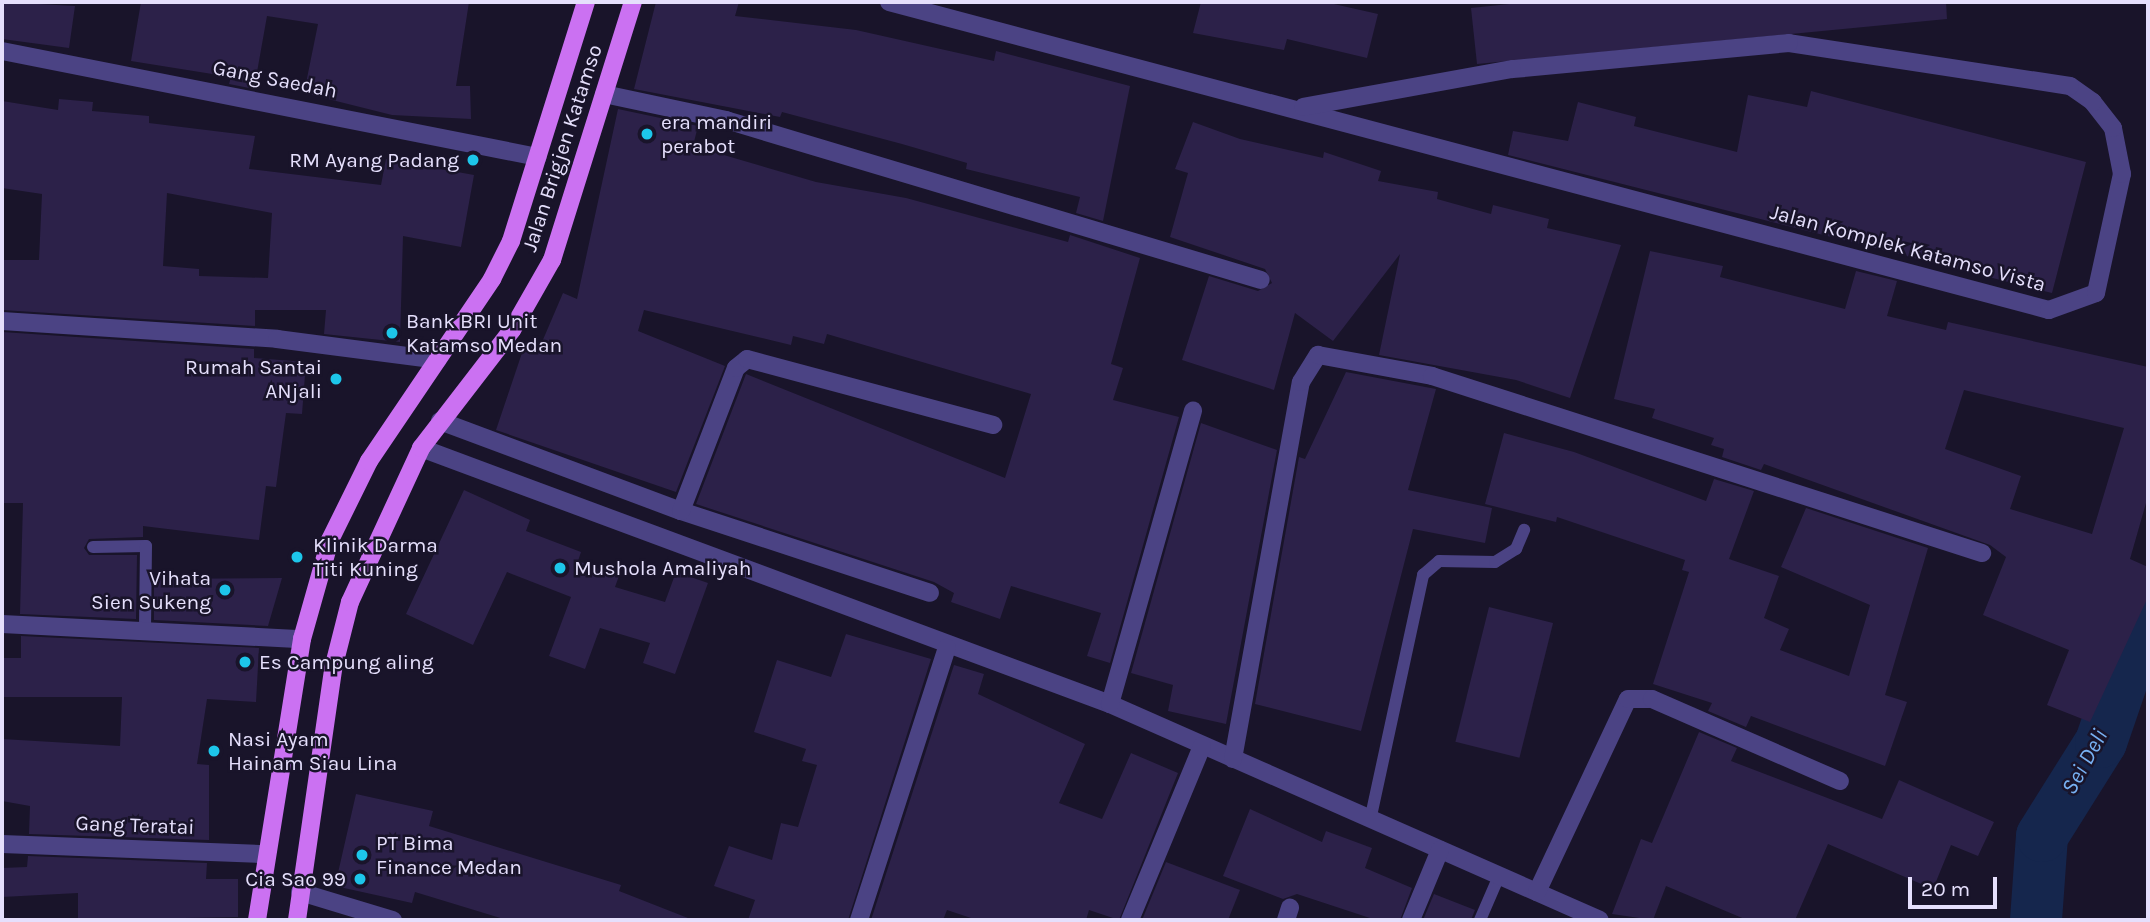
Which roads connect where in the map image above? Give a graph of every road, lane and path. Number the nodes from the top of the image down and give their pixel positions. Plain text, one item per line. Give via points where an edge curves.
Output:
1 (586, 2) edge
2 (633, 2) edge
3 (889, 2) edge
4 (2, 51) edge
5 (604, 94) junction
6 (1303, 107) junction
7 (538, 157) junction
8 (1261, 280) dead end
9 (2, 321) edge
10 (438, 360) junction
11 (1193, 410) dead end
12 (440, 421) junction
13 (993, 425) dead end
14 (421, 449) junction
15 (681, 511) junction
16 (1524, 530) dead end
17 (93, 547) dead end
18 (1982, 553) dead end
19 (930, 593) dead end
20 (2, 624) edge
21 (145, 628) junction
22 (302, 639) junction
23 (947, 648) junction
24 (1110, 704) junction
25 (1202, 746) junction
26 (1233, 759) junction
27 (1840, 781) dead end
28 (1371, 816) junction
29 (2, 845) edge
30 (1440, 850) junction
31 (266, 854) junction
32 (1499, 876) junction
33 (300, 892) junction
34 (1537, 892) junction
35 (257, 920) edge
36 (297, 920) edge
37 (393, 920) edge
38 (859, 920) edge
39 (1129, 920) edge
40 (1411, 920) edge
41 (1480, 920) edge
42 (1600, 920) edge

1 - 7 main road, Jalan Brigjen Katamso
2 - 5 main road, Jalan Brigjen Katamso
3 - 6 street, Jalan Komplek Katamso Vista
4 - 7 street, Gang Saedah
5 - 8 street via 726,120
5 - 12 main road, Jalan Brigjen Katamso via 552,261 512,330
6 - 6 street, Jalan Komplek Katamso Vista via 1500,71 1788,43 2070,86 2093,102 2113,128 2122,174 2096,293 2049,310
7 - 10 main road, Jalan Brigjen Katamso via 492,279
9 - 10 street via 277,339
10 - 22 main road, Jalan Brigjen Katamso via 399,411 345,505
11 - 24 street
12 - 14 main road, Jalan Brigjen Katamso
12 - 15 street
13 - 15 street via 747,359 736,368
14 - 23 street
14 - 33 main road, Jalan Brigjen Katamso via 375,540 339,639
15 - 19 street
16 - 28 lane via 1516,549 1495,562 1439,561 1423,575
17 - 21 lane via 146,546
18 - 26 street via 1432,376 1318,355 1301,382
20 - 21 street
21 - 22 street
22 - 31 main road, Jalan Brigjen Katamso
23 - 24 street
23 - 38 street
24 - 25 street
25 - 26 street
25 - 39 street
26 - 28 street
27 - 34 street via 1652,699 1628,699
28 - 30 street
29 - 31 street, Gang Teratai
30 - 32 street
30 - 40 street
31 - 35 main road, Jalan Brigjen Katamso
32 - 34 street
32 - 41 lane
33 - 36 main road, Jalan Brigjen Katamso
33 - 37 street
34 - 42 street

